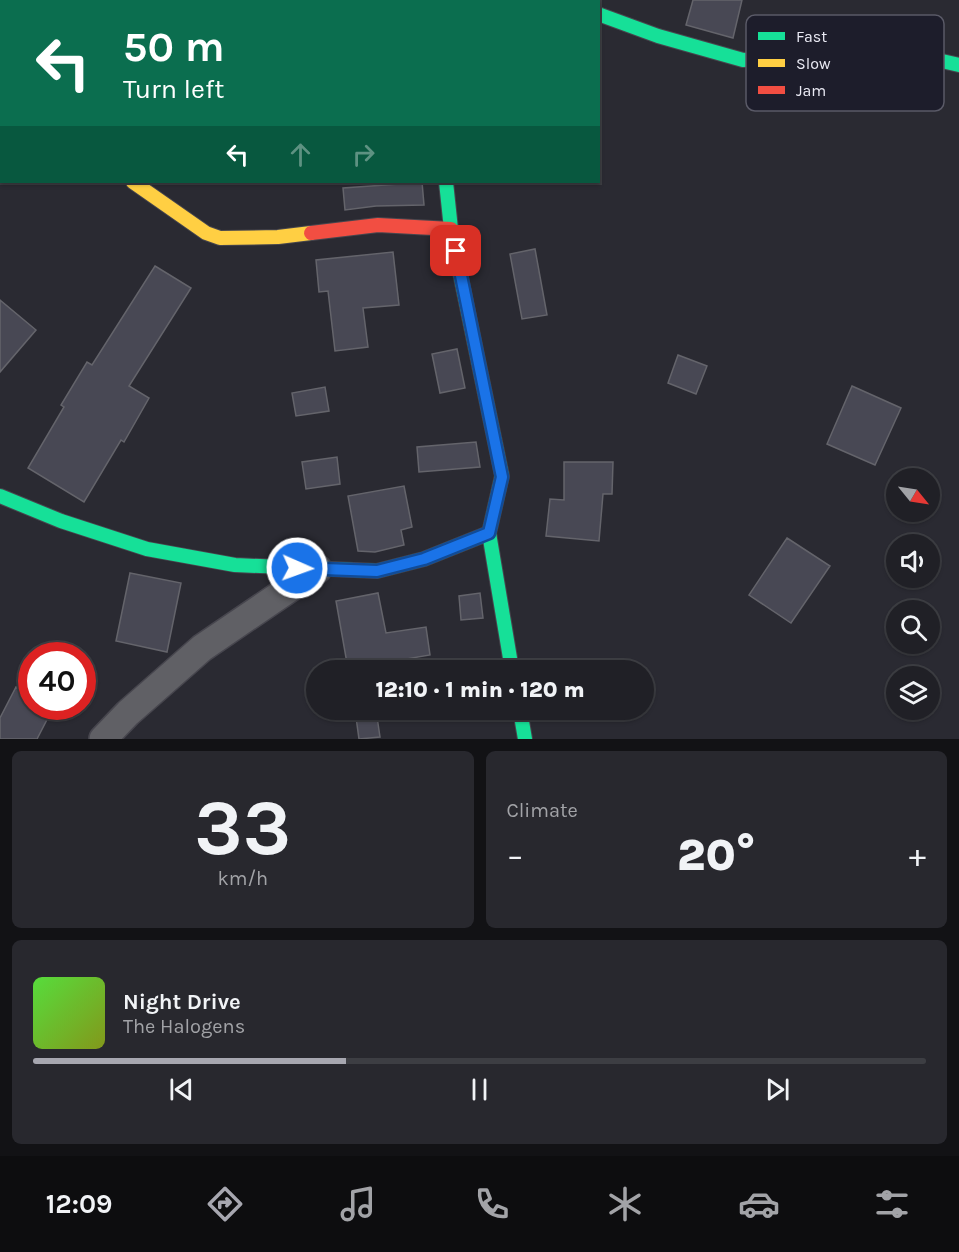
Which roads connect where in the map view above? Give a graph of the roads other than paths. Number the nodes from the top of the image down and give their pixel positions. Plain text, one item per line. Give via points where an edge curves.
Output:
1 (600, 15) edge
2 (746, 60) edge
3 (944, 62) edge
4 (959, 65) edge
5 (134, 183) edge
6 (446, 183) edge
7 (451, 229) junction
8 (0, 496) edge
9 (489, 533) junction
10 (318, 568) junction
11 (510, 660) edge
12 (522, 720) edge
13 (102, 739) edge
14 (525, 739) edge

1 - 2 street via 658,36
3 - 4 street
5 - 7 street via 206,233 220,238 278,237 378,225
6 - 7 street
7 - 9 street via 502,477
8 - 10 street via 147,549 235,565
9 - 10 street via 424,559 377,571
9 - 11 street
10 - 13 street via 202,648
12 - 14 street

